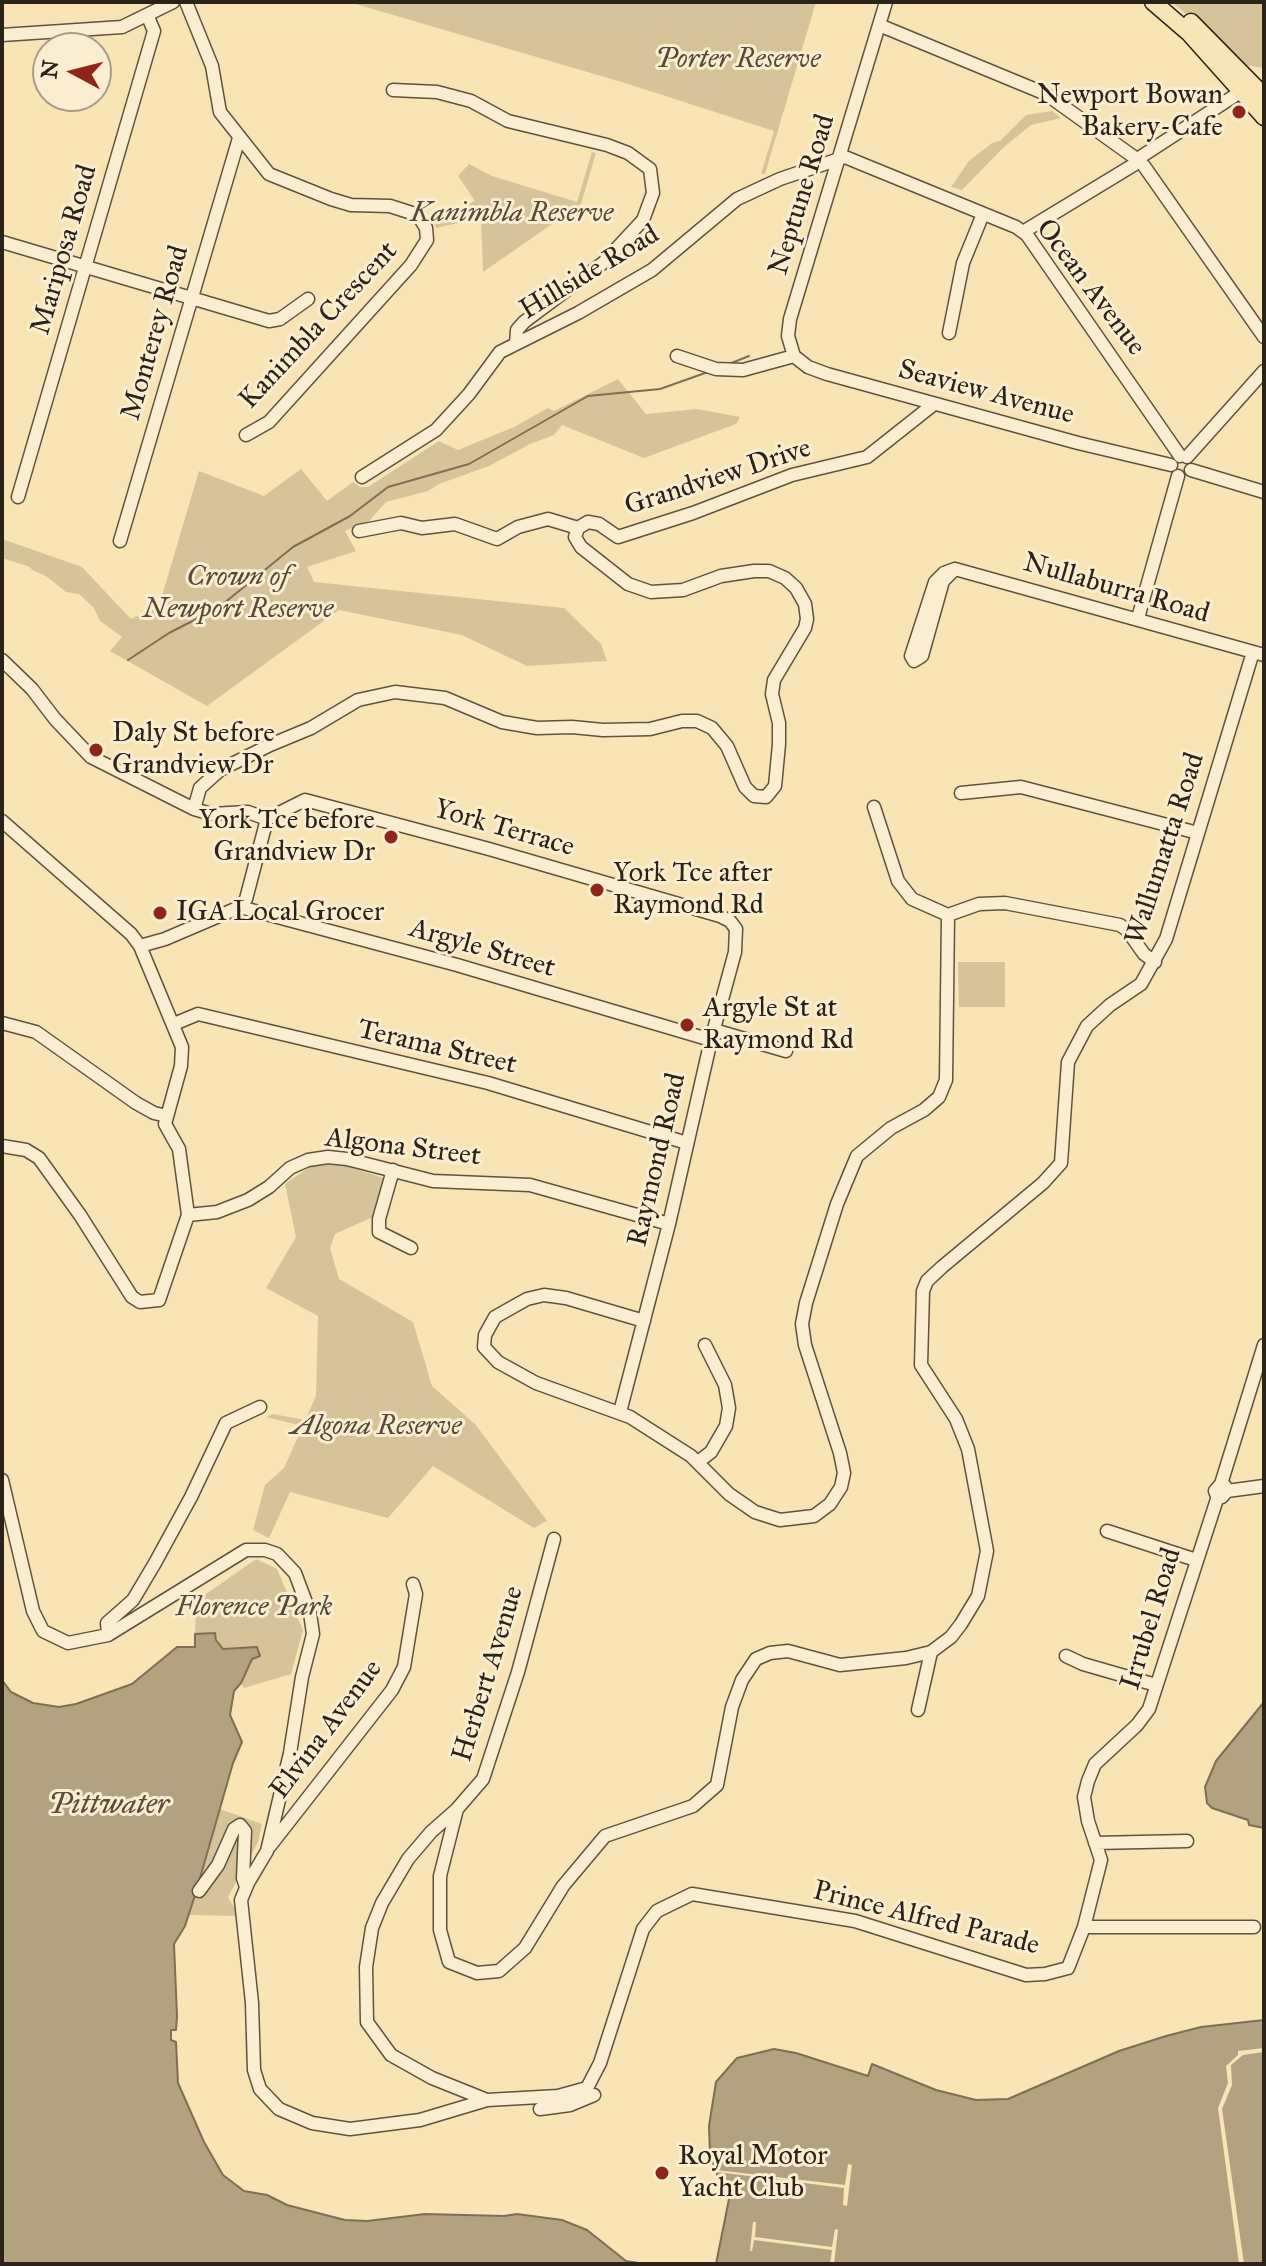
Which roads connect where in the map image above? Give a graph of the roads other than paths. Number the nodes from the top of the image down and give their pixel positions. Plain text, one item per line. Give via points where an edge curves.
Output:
1 (173, 2) edge
2 (186, 2) edge
3 (886, 2) edge
4 (1153, 2) edge
5 (1169, 2) edge
6 (148, 17) junction
7 (879, 25) junction
8 (2, 35) edge
9 (393, 90) dead end
10 (1253, 91) edge
11 (1264, 117) edge
12 (239, 138) junction
13 (838, 160) junction
14 (1138, 160) junction
15 (983, 214) junction
16 (1023, 232) junction
17 (2, 242) edge
18 (85, 267) junction
19 (191, 298) junction
20 (308, 299) dead end
21 (949, 333) dead end
22 (1264, 337) edge
23 (516, 344) junction
24 (677, 356) dead end
25 (794, 356) junction
26 (1264, 371) edge
27 (934, 404) junction
28 (246, 435) dead end
29 (1181, 465) junction
30 (362, 477) dead end
31 (1264, 492) edge
32 (18, 497) dead end
33 (578, 528) junction
34 (359, 531) dead end
35 (120, 541) dead end
36 (955, 569) junction
37 (1138, 618) junction
38 (1259, 654) edge
39 (2, 660) edge
40 (961, 793) dead end
41 (874, 807) dead end
42 (194, 809) junction
43 (267, 819) junction
44 (2, 821) edge
45 (1198, 833) junction
46 (240, 907) junction
47 (948, 915) junction
48 (730, 921) joint
49 (140, 946) junction
50 (1155, 962) junction
51 (2, 1023) edge
52 (174, 1024) junction
53 (712, 1035) junction
54 (786, 1051) dead end
55 (167, 1116) junction
56 (687, 1143) junction
57 (2, 1146) edge
58 (393, 1170) junction
59 (188, 1215) junction
60 (669, 1224) junction
61 (411, 1248) dead end
62 (644, 1321) junction
63 (705, 1345) dead end
64 (1264, 1345) edge
65 (260, 1407) dead end
66 (620, 1412) junction
67 (698, 1462) junction
68 (2, 1480) edge
69 (1264, 1486) edge
70 (1222, 1491) junction
71 (1107, 1531) dead end
72 (554, 1539) dead end
73 (1196, 1560) junction
74 (413, 1584) dead end
75 (108, 1635) junction
76 (931, 1652) junction
77 (1066, 1656) dead end
78 (1156, 1685) junction
79 (918, 1710) dead end
80 (457, 1809) junction
81 (1187, 1841) dead end
82 (1095, 1843) junction
83 (267, 1851) junction
84 (246, 1887) junction
85 (199, 1891) dead end
86 (1084, 1927) junction
87 (1254, 1927) dead end
88 (1068, 1968) joint
89 (594, 2095) dead end
90 (487, 2100) junction
91 (540, 2109) dead end

1 - 6 street
2 - 12 street, Kanimbla Crescent via 212,66 220,112
3 - 7 street, Neptune Road
4 - 10 main road
5 - 10 main road
6 - 8 street via 122,27
6 - 18 street, Mariposa Road via 154,31
7 - 13 street, Neptune Road
7 - 14 street via 1046,94
9 - 23 street, Hillside Road via 437,92 471,101 508,121 607,145 650,169 653,193 643,220 603,263 524,322
10 - 11 main road
10 - 14 street
12 - 19 street, Monterey Road
12 - 28 street, Kanimbla Crescent via 269,174 298,187 351,205 390,206 418,215 427,240 411,265 269,422
13 - 15 street, Ocean Avenue via 845,157
13 - 23 street, Hillside Road via 737,199 652,270
13 - 25 street, Neptune Road via 790,319
14 - 16 street
14 - 22 street
15 - 16 street, Ocean Avenue
15 - 21 street via 963,263
16 - 29 street, Ocean Avenue
17 - 18 street
18 - 19 street
18 - 32 street, Mariposa Road
19 - 20 street via 269,321
19 - 35 street, Monterey Road
23 - 30 street via 500,352 436,430
24 - 25 street via 716,369 743,370
25 - 27 street, Seaview Avenue via 827,374
26 - 29 street
27 - 29 street, Seaview Avenue
27 - 33 street, Grandview Drive via 867,457 792,475 618,537 599,524 588,522
29 - 31 street, Seaview Avenue
29 - 37 street
33 - 34 street via 548,519 497,539 455,524 422,528 401,523
33 - 42 street via 575,537 581,547 628,584 651,592 683,590 754,571 769,571 796,588 807,619 774,680 779,744 775,786 766,797 754,796 745,787 727,746 712,728 697,721 650,729 537,728 502,722 445,698 395,692 358,700 220,770 200,788
36 - 36 street via 943,581 922,656 914,661 911,656 935,582
36 - 37 street, Nullaburra Road
37 - 38 street, Nullaburra Road
38 - 45 street, Wallumatta Road
39 - 42 street via 91,757
40 - 45 street via 1021,787
41 - 47 street via 898,881 912,899
42 - 43 street via 211,814 248,812
43 - 46 street
43 - 48 street, York Terrace via 305,800
44 - 49 street
45 - 50 street, Wallumatta Road
46 - 49 street
46 - 53 street, Argyle Street
47 - 50 street via 979,904 1005,903 1120,925
47 - 67 street via 946,1080 939,1097 924,1110 857,1156 837,1204 802,1324 840,1453 841,1487 814,1516 780,1520 755,1512 729,1494
48 - 53 street, Raymond Road via 736,929 735,952
49 - 52 street
50 - 76 street, Wallumatta Road via 1141,984 1087,1026 1075,1045 1068,1062 1061,1163 942,1267 923,1291 921,1365 956,1419 968,1449 987,1551 978,1596 951,1637
51 - 55 street via 36,1032 136,1103
52 - 55 street via 182,1047 181,1066
52 - 56 street, Terama Street via 198,1014 488,1083
53 - 54 street, Argyle Street
53 - 56 street, Raymond Road
55 - 59 street via 167,1129 179,1149
56 - 60 street, Raymond Road
57 - 59 street via 39,1158 125,1289 140,1302 159,1300
58 - 59 street, Algona Street via 347,1159 308,1160 248,1200 217,1212
58 - 60 street, Algona Street via 433,1181 530,1185
58 - 61 street via 379,1232
60 - 62 street, Raymond Road
62 - 66 street, Raymond Road
62 - 66 street via 544,1295 495,1317 485,1335 484,1347 498,1362 536,1383
63 - 67 street via 725,1385 729,1408 726,1426 711,1452
64 - 70 street, Irrubel Road
65 - 75 street via 226,1423 148,1575 133,1600 107,1623
66 - 67 street
68 - 75 street, Prince Alfred Parade via 33,1611 43,1631 68,1643
69 - 70 street
70 - 73 street, Irrubel Road
71 - 73 street
72 - 80 street, Herbert Avenue via 483,1779
73 - 78 street, Irrubel Road
74 - 83 street, Elvina Avenue via 416,1594 404,1667 392,1690
75 - 83 street, Prince Alfred Parade via 246,1550 277,1554 295,1573 313,1634
76 - 79 street
76 - 80 street via 840,1665 788,1651 756,1659 732,1707 717,1785 693,1806 605,1836 563,1886 525,1948 499,1971 477,1973 449,1962 440,1930 440,1876
77 - 78 street
78 - 82 street, Irrubel Road via 1149,1709 1095,1764 1088,1781 1084,1797
80 - 90 street, Herbert Avenue via 408,1859 382,1903 366,1967 367,2022 391,2055
81 - 82 street
82 - 86 street, Irrubel Road via 1101,1860
83 - 84 street, Prince Alfred Parade
84 - 85 street via 245,1831 240,1825
84 - 90 street, Prince Alfred Parade via 241,1900 254,2070 260,2089 279,2109 312,2123 350,2129 420,2120
86 - 87 street
86 - 88 street, Irrubel Road
88 - 90 street, Prince Alfred Parade via 1026,1975 855,1921 692,1894 657,1911 643,1929 587,2088 558,2096
89 - 91 street via 557,2109

